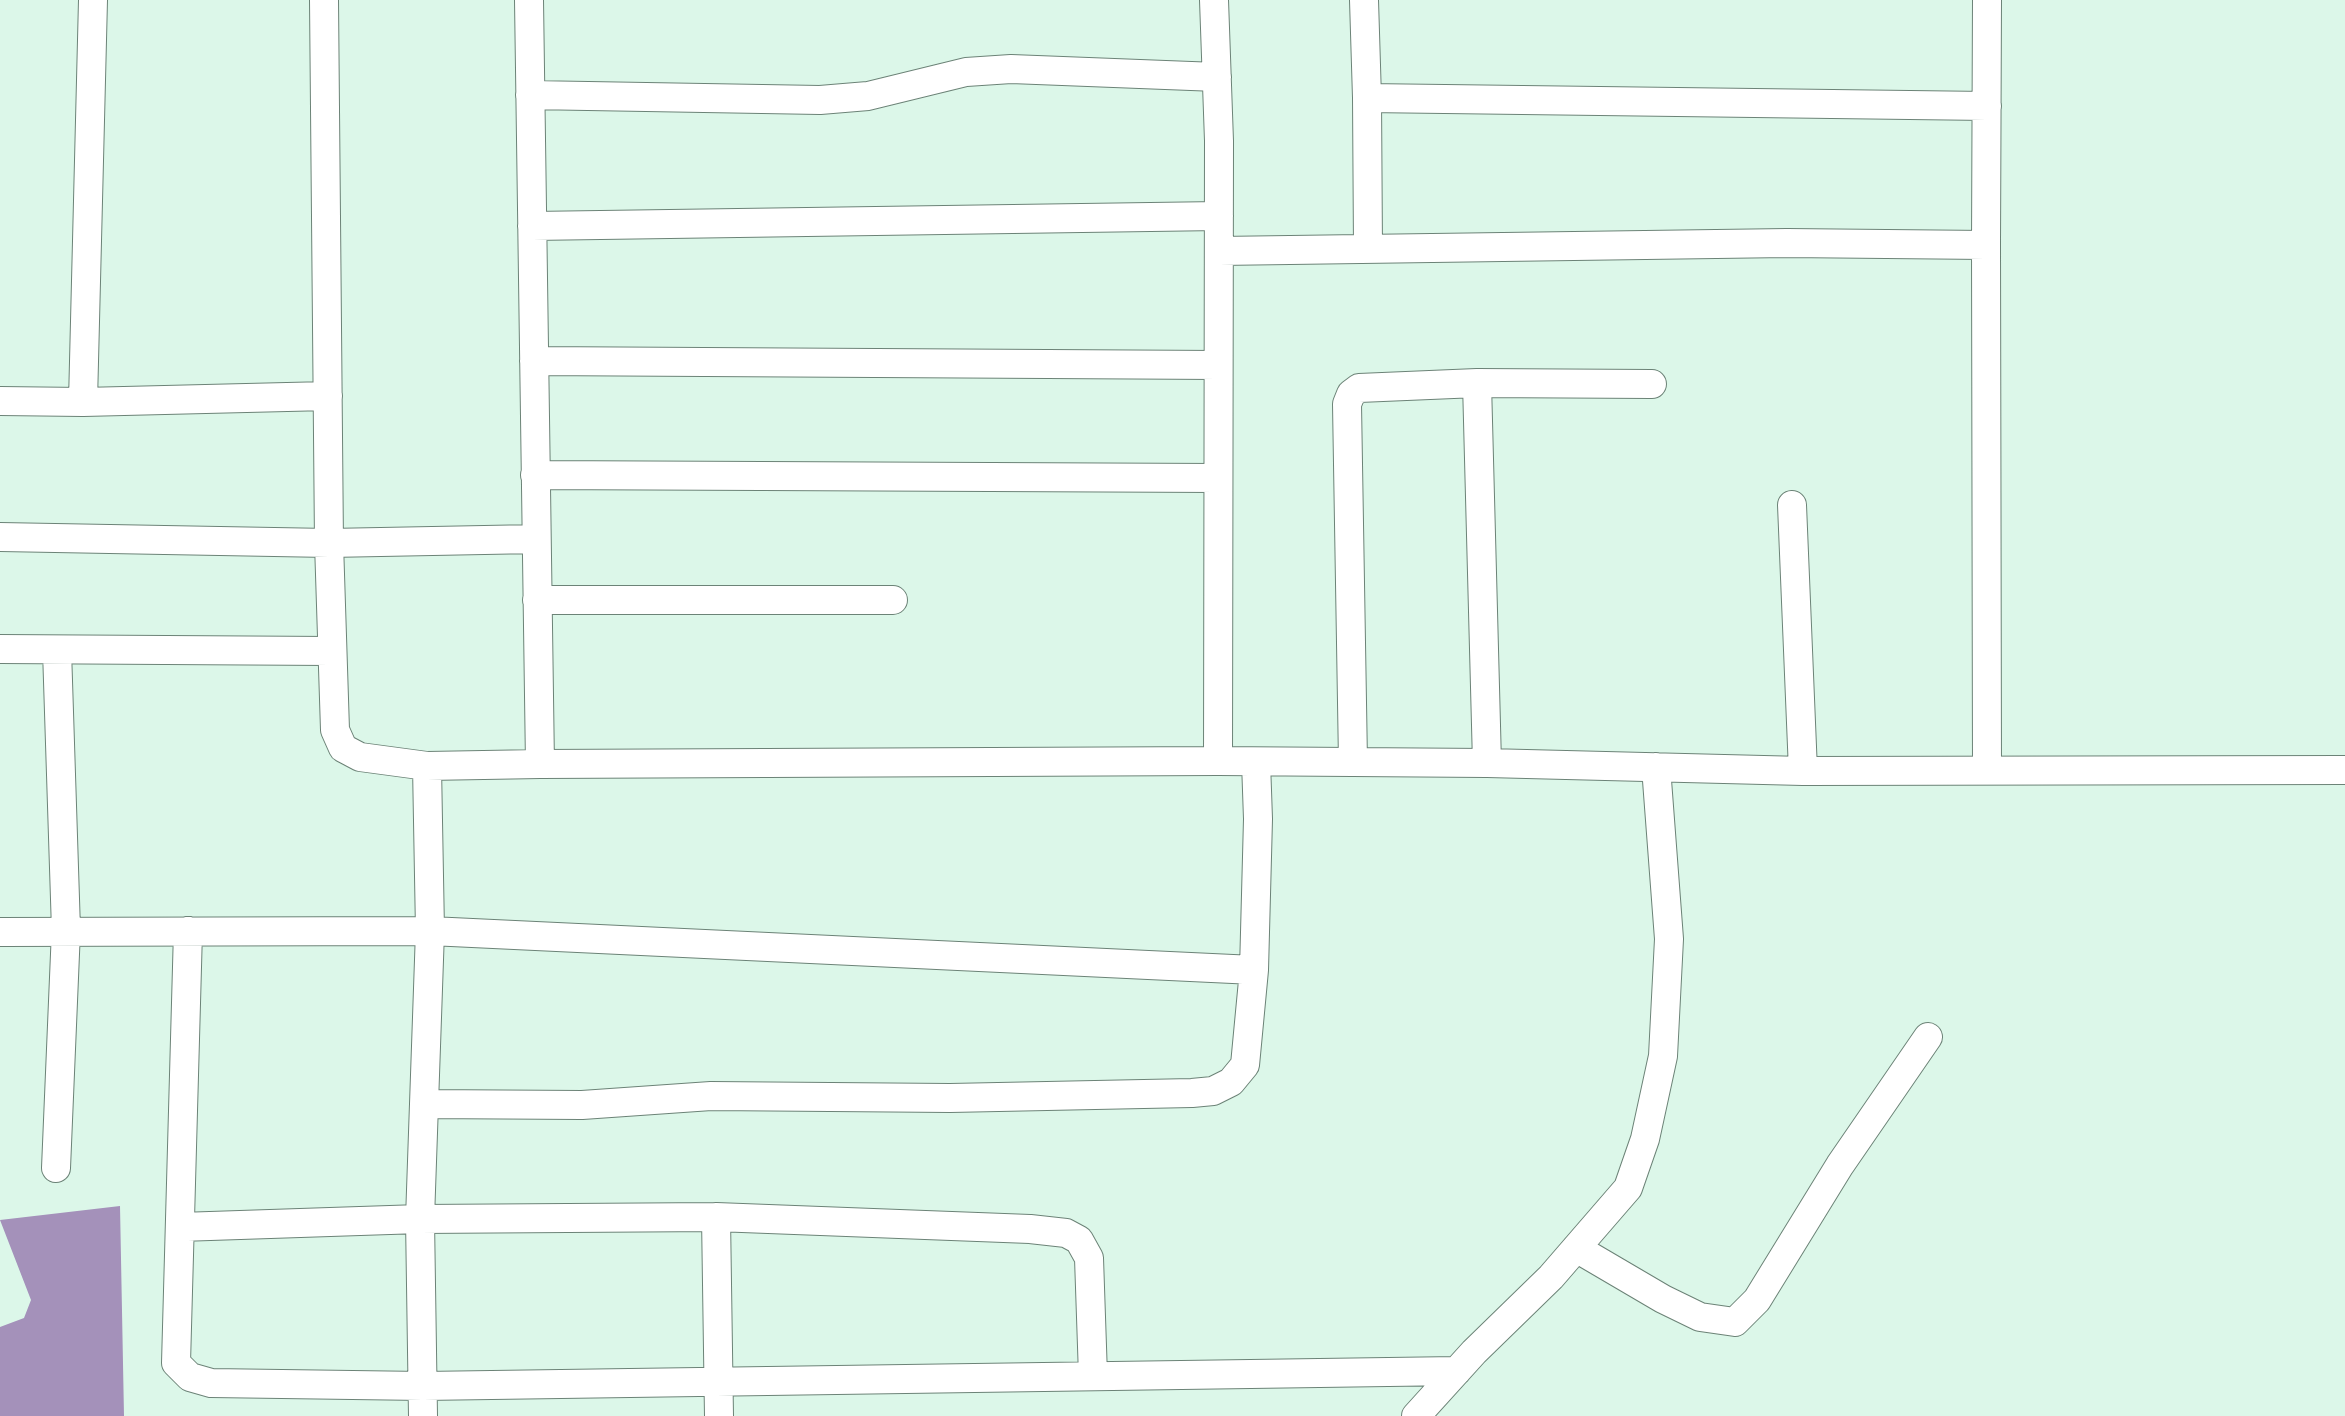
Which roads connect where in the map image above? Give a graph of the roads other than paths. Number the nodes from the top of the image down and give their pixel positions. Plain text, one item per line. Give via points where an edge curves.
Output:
1 (93, 0) edge
2 (324, 0) edge
3 (529, 0) edge
4 (1214, 0) edge
5 (1364, 0) edge
6 (1988, 0) edge
7 (1217, 77) junction
8 (530, 95) junction
9 (1367, 98) junction
10 (1988, 106) junction
11 (1219, 216) junction
12 (532, 226) junction
13 (1986, 245) junction
14 (1368, 249) junction
15 (1218, 251) junction
16 (534, 361) junction
17 (1218, 365) junction
18 (1477, 383) junction
19 (1652, 384) dead end
20 (328, 396) junction
21 (0, 401) edge
22 (83, 402) junction
23 (535, 475) junction
24 (1217, 478) junction
25 (1792, 505) dead end
26 (0, 538) edge
27 (536, 539) junction
28 (329, 543) junction
29 (538, 600) junction
30 (893, 600) dead end
31 (0, 649) edge
32 (57, 650) junction
33 (331, 651) junction
34 (1218, 761) junction
35 (1256, 762) junction
36 (1353, 762) junction
37 (1486, 763) junction
38 (540, 764) junction
39 (427, 766) junction
40 (1656, 766) junction
41 (1987, 770) junction
42 (2345, 770) edge
43 (1803, 772) junction
44 (66, 930) junction
45 (188, 931) junction
46 (430, 931) junction
47 (0, 932) edge
48 (1254, 970) junction
49 (1928, 1037) dead end
50 (424, 1104) junction
51 (56, 1168) dead end
52 (716, 1217) junction
53 (420, 1219) junction
54 (180, 1227) junction
55 (1576, 1248) junction
56 (1457, 1371) junction
57 (1093, 1376) junction
58 (719, 1381) junction
59 (423, 1386) junction
60 (423, 1416) edge
61 (719, 1416) edge
62 (1416, 1416) edge

1 - 22 street
2 - 20 street
3 - 8 street
4 - 7 street
5 - 9 street
6 - 10 street
7 - 8 street via 1011,69 966,72 868,96 820,100
7 - 11 street
8 - 12 street
9 - 10 street
9 - 14 street
10 - 13 street
11 - 12 street
11 - 15 street
12 - 16 street
13 - 14 street via 1787,243
13 - 41 street
14 - 15 street
15 - 17 street
16 - 17 street
16 - 23 street
17 - 24 street
18 - 19 street
18 - 36 street via 1359,388 1351,394 1347,404
18 - 37 street
20 - 22 street
20 - 28 street
21 - 22 street
23 - 24 street
23 - 27 street
24 - 34 street
25 - 43 street
26 - 28 street
27 - 28 street
27 - 29 street
28 - 33 street
29 - 30 street
29 - 38 street
31 - 32 street
32 - 33 street
32 - 44 street
33 - 39 street via 335,730 343,748 360,757
34 - 35 street
34 - 38 street
35 - 36 street
35 - 48 street via 1258,819
36 - 37 street
37 - 40 street
38 - 39 street
39 - 46 street
40 - 43 street
40 - 55 street via 1669,939 1663,1056 1644,1139 1628,1188
41 - 42 street
41 - 43 street
44 - 45 street
44 - 47 street
44 - 51 street
45 - 46 street
45 - 54 street
46 - 48 street
46 - 50 street
48 - 50 street via 1245,1065 1231,1082 1213,1091 950,1098 711,1096 582,1105
49 - 55 street via 1840,1164 1757,1300 1735,1322 1700,1317
50 - 53 street
52 - 53 street
52 - 57 street via 1066,1233 1079,1240 1089,1258
52 - 58 street
53 - 54 street
53 - 59 street
54 - 59 street via 176,1363 190,1377 211,1383
55 - 56 street
56 - 57 street
56 - 62 street
57 - 58 street
58 - 59 street
58 - 61 street
59 - 60 street

